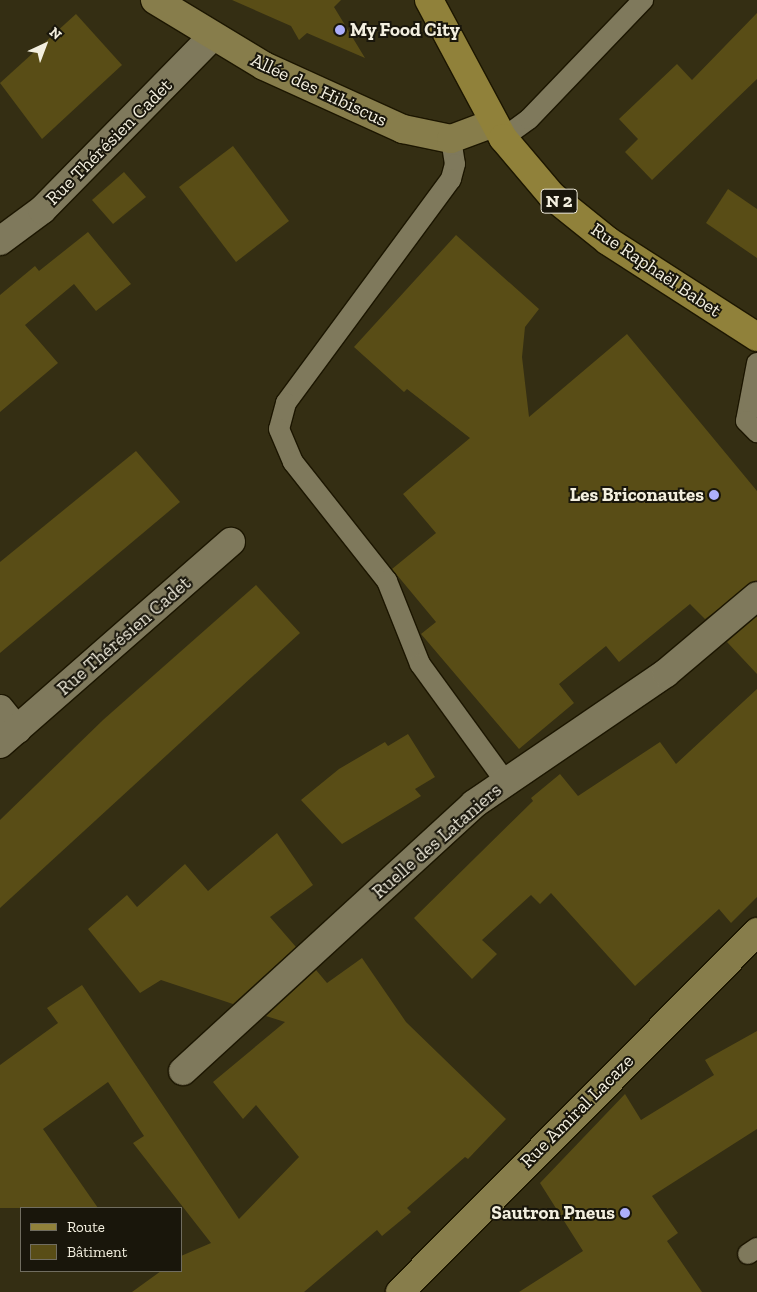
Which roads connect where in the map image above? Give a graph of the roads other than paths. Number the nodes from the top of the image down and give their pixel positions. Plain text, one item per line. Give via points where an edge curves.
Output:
1 (155, 0) edge
2 (429, 0) edge
3 (643, 0) edge
4 (212, 37) junction
5 (498, 130) junction
6 (451, 139) junction
7 (0, 241) edge
8 (757, 337) edge
9 (757, 363) edge
10 (757, 432) edge
11 (231, 542) dead end
12 (757, 596) edge
13 (0, 709) edge
14 (8, 737) edge
15 (505, 782) junction
16 (757, 932) edge
17 (183, 1072) dead end
18 (400, 1292) edge

1 - 4 street, Allée des Hibiscus
2 - 5 main road, Rue Raphaël Babet / N 2
3 - 5 lane via 529,119
4 - 6 street, Allée des Hibiscus via 264,66 403,129
4 - 7 street, Rue Thérésien Cadet via 42,210
5 - 6 street
5 - 8 main road, Rue Raphaël Babet / N 2 via 552,196 608,242
6 - 15 lane via 455,164 451,178 286,403 279,429 292,462 387,581 420,664
9 - 10 lane via 746,421
11 - 14 street, Rue Thérésien Cadet
12 - 15 street, Ruelle des Lataniers via 666,673
13 - 14 street, Rue Thérésien Cadet
15 - 17 street, Ruelle des Lataniers via 474,804
16 - 18 street, Rue Amiral Lacaze

